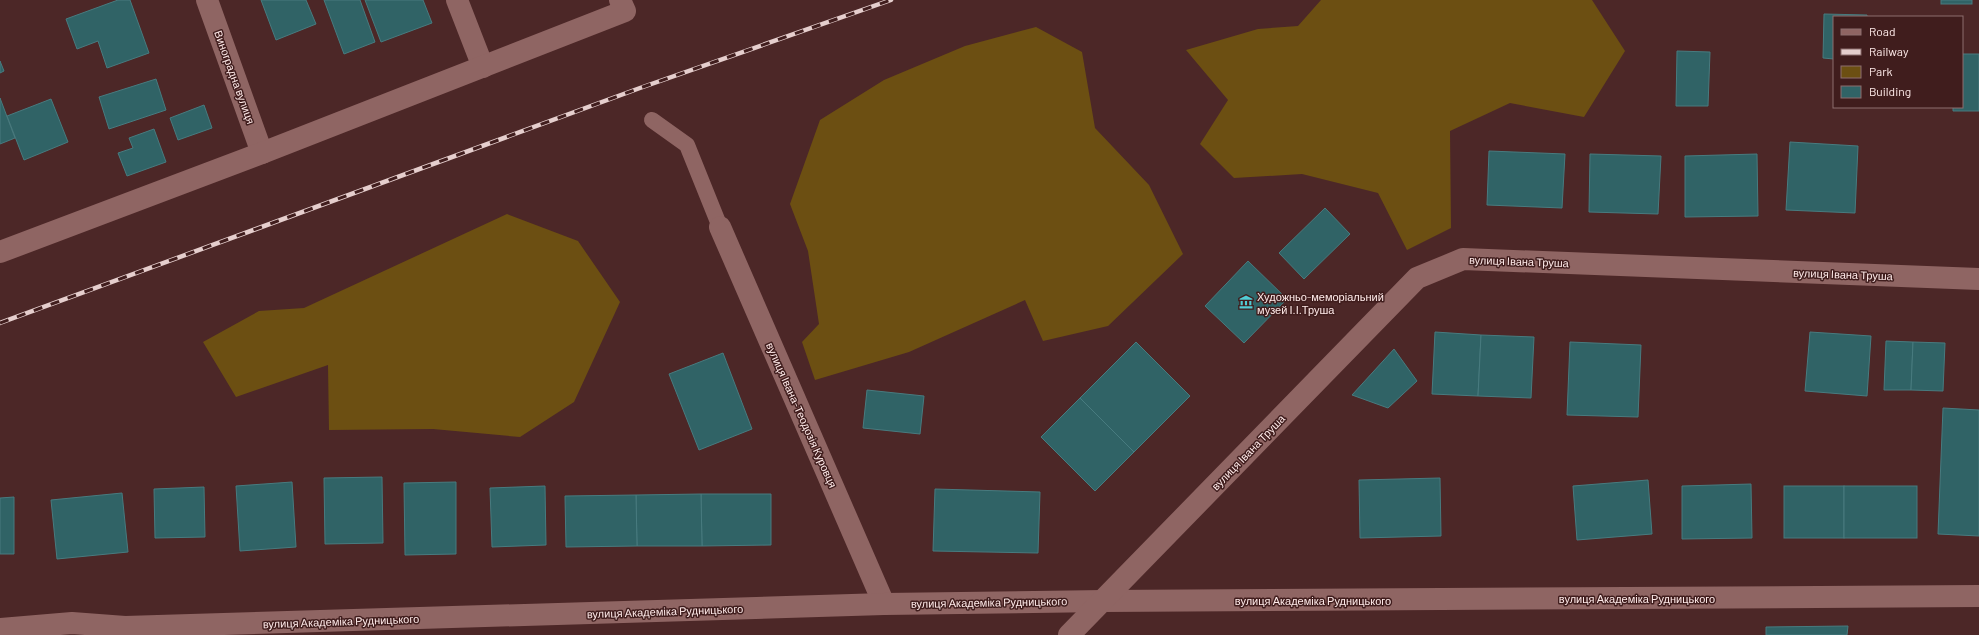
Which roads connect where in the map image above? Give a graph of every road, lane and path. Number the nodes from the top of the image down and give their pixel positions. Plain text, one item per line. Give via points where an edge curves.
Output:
1 (207, 0) edge
2 (457, 0) edge
3 (622, 6) edge
4 (483, 67) junction
5 (652, 120) dead end
6 (262, 153) junction
7 (720, 227) joint
8 (0, 252) edge
9 (1979, 279) edge
10 (1979, 596) edge
11 (1104, 601) junction
12 (884, 604) junction
13 (0, 629) edge
14 (124, 631) edge
15 (1069, 635) edge

1 - 6 street, Виноградна вулиця
2 - 4 street
3 - 4 street
4 - 6 street
5 - 7 lane via 687,145
6 - 8 street
7 - 12 street, вулиця Івана-Теодозія Куровця
9 - 11 street, вулиця Івана Труша via 1463,259 1417,278
10 - 11 street, вулиця Академіка Рудницького
11 - 12 street, вулиця Академіка Рудницького
11 - 15 street, вулиця Івана Труша
12 - 14 street, вулиця Академіка Рудницького
13 - 14 street, вулиця Академіка Рудницького via 72,623

